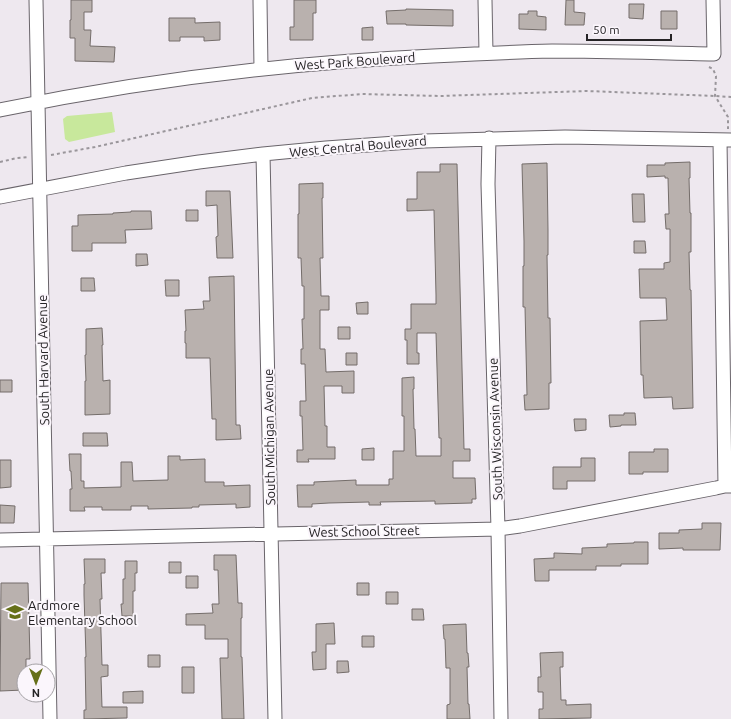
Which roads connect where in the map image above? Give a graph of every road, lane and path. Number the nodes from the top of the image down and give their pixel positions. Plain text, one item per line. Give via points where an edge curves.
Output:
1 (36, 0) edge
2 (260, 0) edge
3 (485, 0) edge
4 (713, 0) edge
5 (486, 53) junction
6 (693, 53) junction
7 (261, 69) junction
8 (715, 96) junction
9 (731, 97) edge
10 (37, 102) junction
11 (0, 110) edge
12 (489, 138) junction
13 (726, 140) edge
14 (263, 154) junction
15 (46, 155) dead end
16 (33, 156) dead end
17 (0, 162) edge
18 (39, 189) junction
19 (0, 197) edge
20 (728, 486) edge
21 (498, 529) junction
22 (271, 534) junction
23 (46, 539) junction
24 (0, 540) edge
25 (50, 719) edge
26 (275, 719) edge
27 (501, 719) edge

1 - 10 street, South Harvard Avenue
2 - 7 street
3 - 5 street
4 - 6 street, West Park Boulevard via 714,54
5 - 6 street, West Park Boulevard
5 - 7 street, West Park Boulevard via 373,59
6 - 8 path via 698,61 713,68 716,76
7 - 10 street, West Park Boulevard
8 - 9 path
8 - 13 path via 728,117
8 - 15 path via 587,92 331,96
10 - 11 street, West Park Boulevard
10 - 18 street, South Harvard Avenue
12 - 13 street, West Central Boulevard
12 - 14 street, West Central Boulevard via 424,140
12 - 21 street, South Wisconsin Avenue via 488,184
13 - 20 street
14 - 18 street, West Central Boulevard via 126,173
14 - 22 street, South Michigan Avenue
16 - 17 path
18 - 19 street, West Central Boulevard
18 - 23 street, South Harvard Avenue
20 - 21 street, West School Street
21 - 22 street, West School Street
21 - 27 street, South Wisconsin Avenue
22 - 23 street, West School Street
22 - 26 street, South Michigan Avenue
23 - 24 street, West School Street
23 - 25 street, South Harvard Avenue

